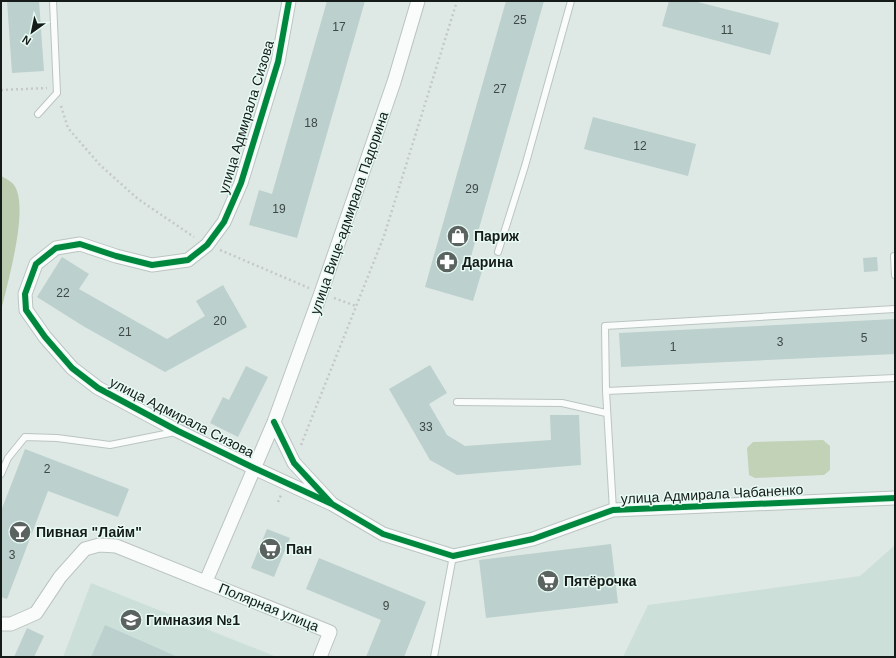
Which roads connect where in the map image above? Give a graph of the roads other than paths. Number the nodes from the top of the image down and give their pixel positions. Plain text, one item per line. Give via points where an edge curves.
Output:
1 (53, 1) edge
2 (289, 1) edge
3 (418, 1) edge
4 (571, 1) edge
5 (38, 114) dead end
6 (498, 252) dead end
7 (894, 256) dead end
8 (895, 275) edge
9 (895, 310) edge
10 (895, 378) edge
11 (606, 391) junction
12 (457, 402) dead end
13 (606, 413) junction
14 (274, 422) junction
15 (178, 431) junction
16 (254, 468) junction
17 (1, 474) edge
18 (895, 498) edge
19 (332, 504) junction
20 (613, 510) junction
21 (453, 556) junction
22 (206, 581) junction
23 (1, 624) edge
24 (320, 657) edge
25 (434, 657) edge

1 - 5 lane via 57,94
2 - 15 street, улица Адмирала Сизова via 278,62 241,184 224,222 207,245 188,260 152,265 80,244 56,248 36,264 25,294 26,310 72,368 98,388
3 - 14 street, улица Вице-адмирала Падорина via 394,82 322,293
4 - 6 lane
7 - 8 lane
9 - 11 lane, улица Адмирала Чабаненко via 605,326
10 - 11 lane
11 - 13 lane, улица Адмирала Чабаненко
12 - 13 lane via 562,403
13 - 20 lane, улица Адмирала Чабаненко
14 - 16 street, Полярная улица
14 - 19 street, улица Адмирала Чабаненко via 294,463
15 - 16 street, улица Адмирала Сизова
15 - 17 lane via 110,445 57,438 25,437 8,458
16 - 19 street, улица Адмирала Чабаненко
16 - 22 street, Полярная улица
18 - 20 street, улица Адмирала Чабаненко
19 - 21 street, улица Адмирала Чабаненко via 383,534
20 - 21 street, улица Адмирала Чабаненко via 533,539
21 - 25 lane
22 - 23 street, Полярная улица via 116,546 99,545 84,549 60,577 36,613 11,624
22 - 24 street, Полярная улица via 330,632

